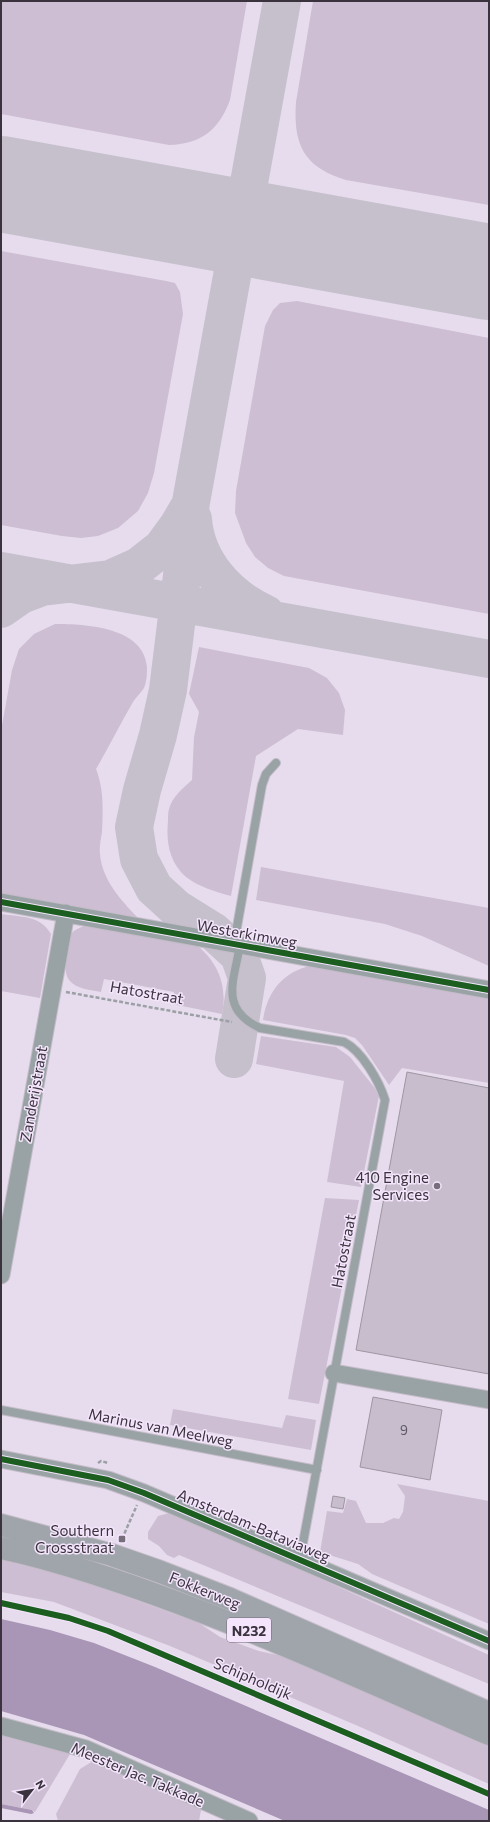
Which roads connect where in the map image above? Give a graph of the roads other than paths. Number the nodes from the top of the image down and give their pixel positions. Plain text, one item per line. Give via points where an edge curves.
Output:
1 (276, 763) dead end
2 (1, 902) edge
3 (66, 913) junction
4 (237, 944) junction
5 (489, 990) edge
6 (1, 1275) edge
7 (334, 1373) junction
8 (489, 1400) edge
9 (1, 1410) edge
10 (1, 1459) edge
11 (317, 1470) junction
12 (1, 1525) edge
13 (1, 1548) edge
14 (300, 1559) junction
15 (489, 1641) edge
16 (489, 1713) edge
17 (1, 1726) edge
18 (489, 1734) edge
19 (249, 1821) edge

1 - 4 lane via 266,774 262,785
2 - 3 street, Westerkimweg
3 - 4 street, Westerkimweg
3 - 6 street, Zanderijstraat
4 - 5 street, Westerkimweg
4 - 7 lane, Hatostraat via 232,1001 238,1012 248,1022 260,1028 344,1042 353,1047 382,1090 385,1100
7 - 8 street
7 - 11 lane, Hatostraat
9 - 11 lane, Marinus van Meelweg
10 - 14 street, Amsterdam-Bataviaweg via 108,1480 144,1492
11 - 14 lane, Hatostraat
12 - 16 main road, Fokkerweg / N232 via 112,1555 158,1571 230,1599
13 - 18 main road, Fokkerweg / N232 via 123,1583 223,1619
14 - 15 street, Amsterdam-Bataviaweg
17 - 19 street, Meester Jac. Takkade via 86,1749

